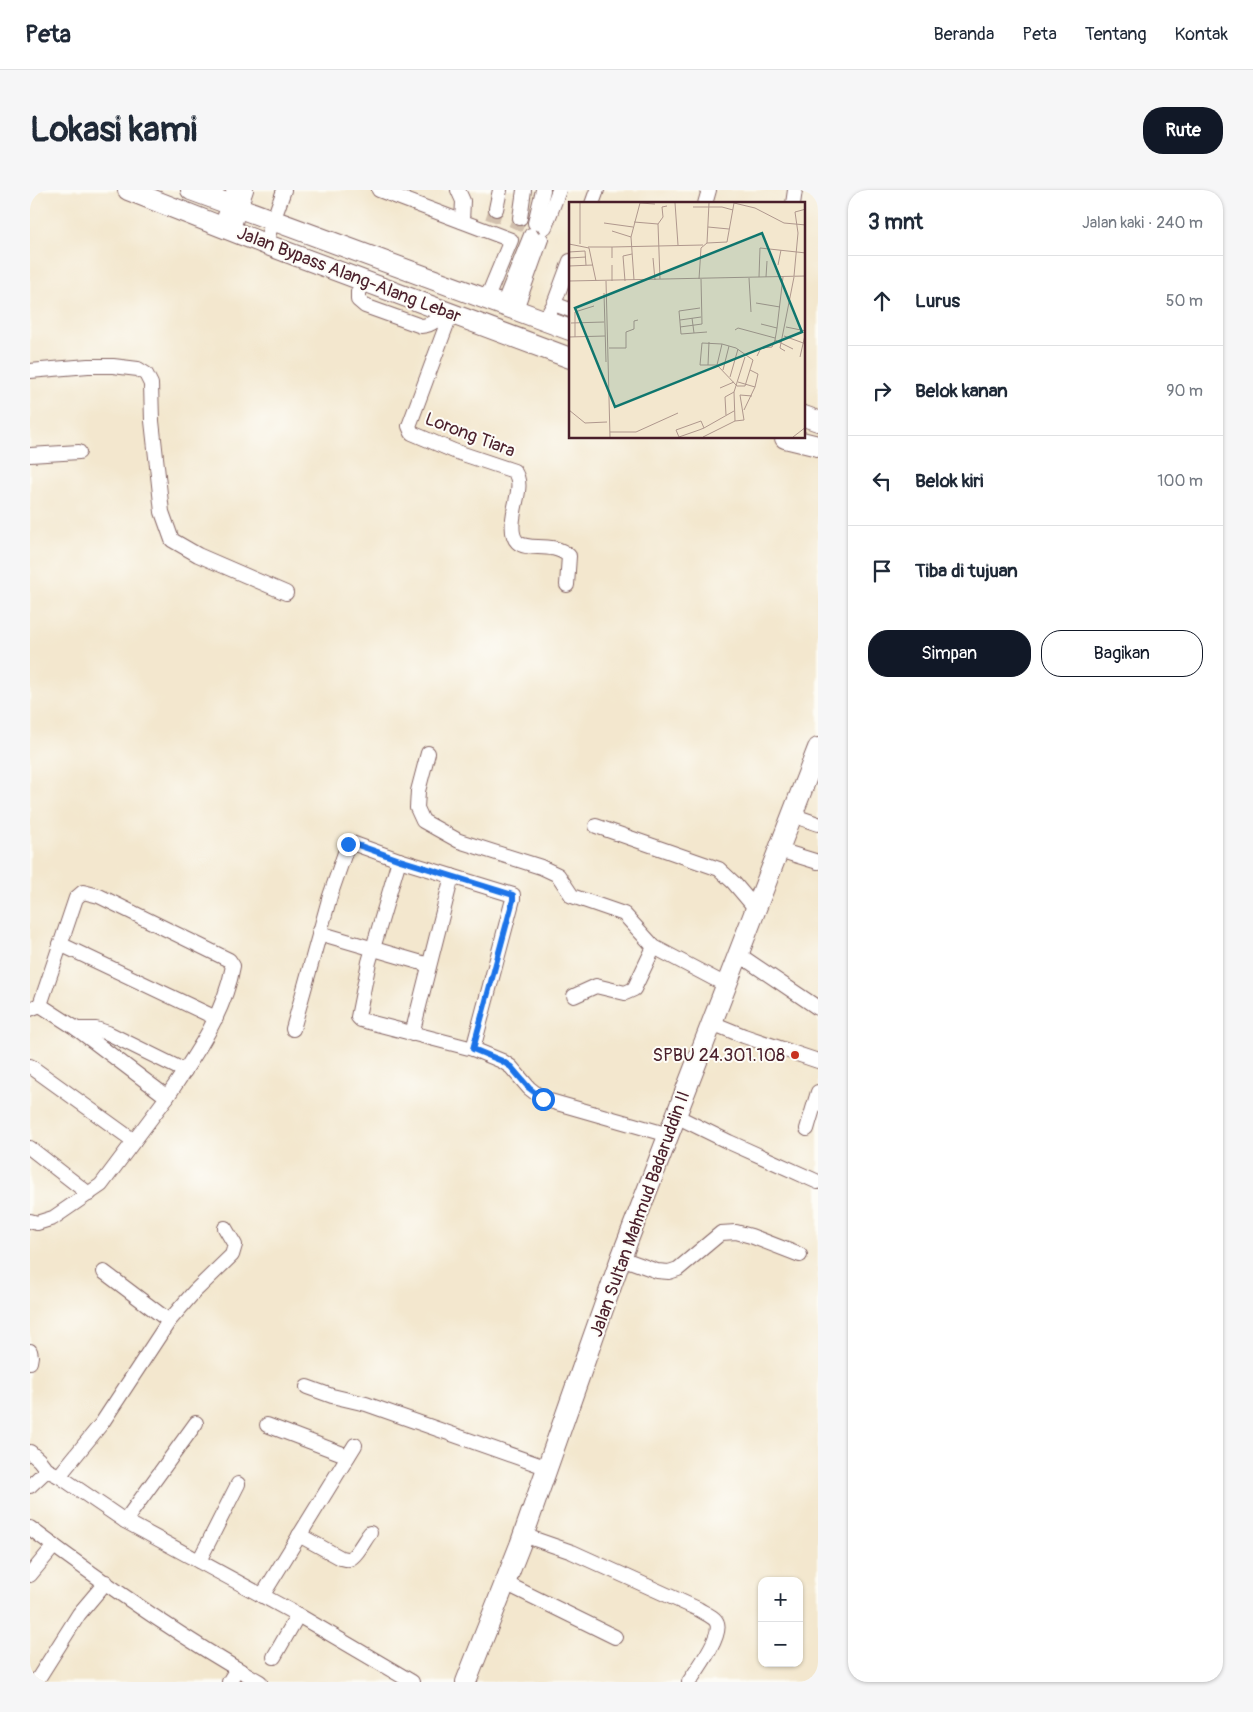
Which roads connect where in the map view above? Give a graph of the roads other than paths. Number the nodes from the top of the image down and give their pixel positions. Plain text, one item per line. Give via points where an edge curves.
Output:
1 (128, 190) edge
2 (193, 190) edge
3 (284, 190) edge
4 (379, 190) edge
5 (458, 190) edge
6 (500, 190) edge
7 (524, 190) edge
8 (543, 190) edge
9 (559, 190) edge
10 (597, 190) edge
11 (238, 198) edge
12 (593, 202) edge
13 (274, 220) junction
14 (492, 220) junction
15 (462, 221) junction
16 (227, 229) junction
17 (516, 229) junction
18 (538, 231) junction
19 (265, 244) junction
20 (569, 267) edge
21 (365, 281) junction
22 (566, 285) edge
23 (405, 296) junction
24 (502, 304) junction
25 (569, 310) edge
26 (447, 312) junction
27 (550, 312) junction
28 (397, 318) junction
29 (569, 329) edge
30 (569, 358) edge
31 (30, 371) edge
32 (806, 417) edge
33 (818, 421) edge
34 (789, 439) edge
35 (817, 447) edge
36 (79, 452) dead end
37 (30, 455) edge
38 (567, 585) dead end
39 (286, 593) dead end
40 (818, 748) edge
41 (428, 753) dead end
42 (792, 815) junction
43 (818, 824) edge
44 (596, 826) dead end
45 (779, 850) junction
46 (400, 860) junction
47 (818, 862) edge
48 (452, 876) junction
49 (756, 909) junction
50 (319, 932) junction
51 (60, 944) junction
52 (654, 947) junction
53 (373, 949) junction
54 (738, 954) junction
55 (429, 965) junction
56 (726, 985) junction
57 (574, 996) dead end
58 (35, 1007) edge
59 (818, 1008) edge
60 (216, 1018) junction
61 (712, 1023) junction
62 (76, 1029) junction
63 (293, 1029) dead end
64 (412, 1034) junction
65 (473, 1049) junction
66 (818, 1061) edge
67 (30, 1066) edge
68 (185, 1071) junction
69 (818, 1092) edge
70 (167, 1097) junction
71 (676, 1116) junction
72 (807, 1129) dead end
73 (669, 1135) junction
74 (134, 1141) junction
75 (30, 1148) edge
76 (818, 1182) edge
77 (89, 1194) junction
78 (30, 1221) edge
79 (225, 1228) dead end
80 (800, 1255) dead end
81 (622, 1258) junction
82 (104, 1272) dead end
83 (169, 1321) junction
84 (30, 1351) edge
85 (30, 1362) edge
86 (307, 1387) dead end
87 (196, 1423) dead end
88 (266, 1425) dead end
89 (30, 1452) edge
90 (548, 1468) junction
91 (53, 1473) junction
92 (238, 1484) dead end
93 (30, 1486) edge
94 (125, 1521) junction
95 (30, 1528) edge
96 (370, 1533) dead end
97 (299, 1535) junction
98 (523, 1535) junction
99 (54, 1546) junction
100 (198, 1560) junction
101 (30, 1575) edge
102 (106, 1582) junction
103 (505, 1583) junction
104 (262, 1596) junction
105 (298, 1616) junction
106 (615, 1637) dead end
107 (274, 1657) dead end
108 (237, 1669) junction
109 (36, 1682) edge
110 (229, 1682) edge
111 (260, 1682) edge
112 (412, 1682) edge
113 (466, 1682) edge
114 (689, 1682) edge

1 - 16 highway, Jalan Bypass Alang-Alang Lebar
2 - 11 highway, Jalan Bypass Alang-Alang Lebar
3 - 13 street
4 - 15 street
5 - 15 street via 463,201
6 - 14 street
7 - 17 street
8 - 18 street
9 - 18 street
10 - 12 street
11 - 13 highway, Jalan Bypass Alang-Alang Lebar
11 - 16 street
13 - 19 street
13 - 24 highway, Jalan Bypass Alang-Alang Lebar
14 - 15 street
14 - 17 street
16 - 19 highway, Jalan Bypass Alang-Alang Lebar
17 - 24 street
18 - 24 street
19 - 21 highway, Jalan Bypass Alang-Alang Lebar
20 - 22 street
21 - 23 highway, Jalan Bypass Alang-Alang Lebar
21 - 28 street via 358,292 358,300 365,306
22 - 27 street
23 - 26 highway, Jalan Bypass Alang-Alang Lebar
23 - 28 street
24 - 27 highway, Jalan Bypass Alang-Alang Lebar
25 - 27 street
26 - 28 street via 430,325 421,326
26 - 30 highway, Jalan Bypass Alang-Alang Lebar
26 - 38 street, Lorong Tiara via 409,430 514,471 520,482 512,534 522,545 566,553 569,556
27 - 29 highway, Jalan Bypass Alang-Alang Lebar
31 - 39 street via 113,366 138,369 146,374 151,384 162,512 172,540 198,555
32 - 33 highway
34 - 35 highway
36 - 37 street
40 - 42 highway, Jalan Sultan Mahmud Badaruddin II
41 - 52 street via 418,791 417,808 423,821 459,841 558,875 572,896 624,914
42 - 43 street
42 - 45 highway, Jalan Sultan Mahmud Badaruddin II
44 - 49 street via 719,869
45 - 47 street
45 - 49 highway, Jalan Sultan Mahmud Badaruddin II
46 - 48 street
46 - 50 street via 348,844
46 - 53 street
48 - 55 street
48 - 65 street via 513,895
49 - 54 highway, Jalan Sultan Mahmud Badaruddin II
50 - 53 street
50 - 63 street
51 - 58 street
51 - 60 street
51 - 60 street via 76,898 83,892 99,896 229,960 233,966 231,979
52 - 56 street
52 - 57 street via 630,992 626,994 596,986
53 - 55 street
53 - 64 street via 358,1017
54 - 56 highway, Jalan Sultan Mahmud Badaruddin II
54 - 59 street
55 - 64 street
56 - 61 highway, Jalan Sultan Mahmud Badaruddin II
58 - 62 street
60 - 68 street
61 - 66 street
61 - 71 highway, Jalan Sultan Mahmud Badaruddin II
62 - 68 street via 108,1033
62 - 70 street
64 - 65 street
65 - 73 street via 511,1067 543,1099
67 - 74 street
68 - 70 street
69 - 72 street
70 - 74 street
71 - 73 highway, Jalan Sultan Mahmud Badaruddin II
71 - 76 street
73 - 81 highway, Jalan Sultan Mahmud Badaruddin II
74 - 77 street via 101,1186
75 - 77 street
77 - 78 street via 53,1218 37,1223
79 - 83 street via 235,1245 232,1255
80 - 81 street via 736,1232 722,1233 678,1269 669,1272
81 - 90 highway, Jalan Sultan Mahmud Badaruddin II
82 - 83 street
83 - 91 street via 102,1423
84 - 85 street
86 - 90 street via 366,1404
87 - 94 street
88 - 97 street via 351,1451
89 - 91 street
90 - 98 highway, Jalan Sultan Mahmud Badaruddin II
91 - 93 street
91 - 94 street
92 - 100 street
94 - 100 street
95 - 99 street
96 - 97 street via 347,1559
97 - 104 street
98 - 103 highway, Jalan Sultan Mahmud Badaruddin II
98 - 114 street via 572,1552 716,1620 717,1634
99 - 101 street
99 - 102 street
100 - 104 street
102 - 108 street
102 - 109 street via 79,1614
103 - 106 street
103 - 113 highway, Jalan Sultan Mahmud Badaruddin II
104 - 105 street
105 - 107 street
105 - 112 street
108 - 110 street
108 - 111 street

